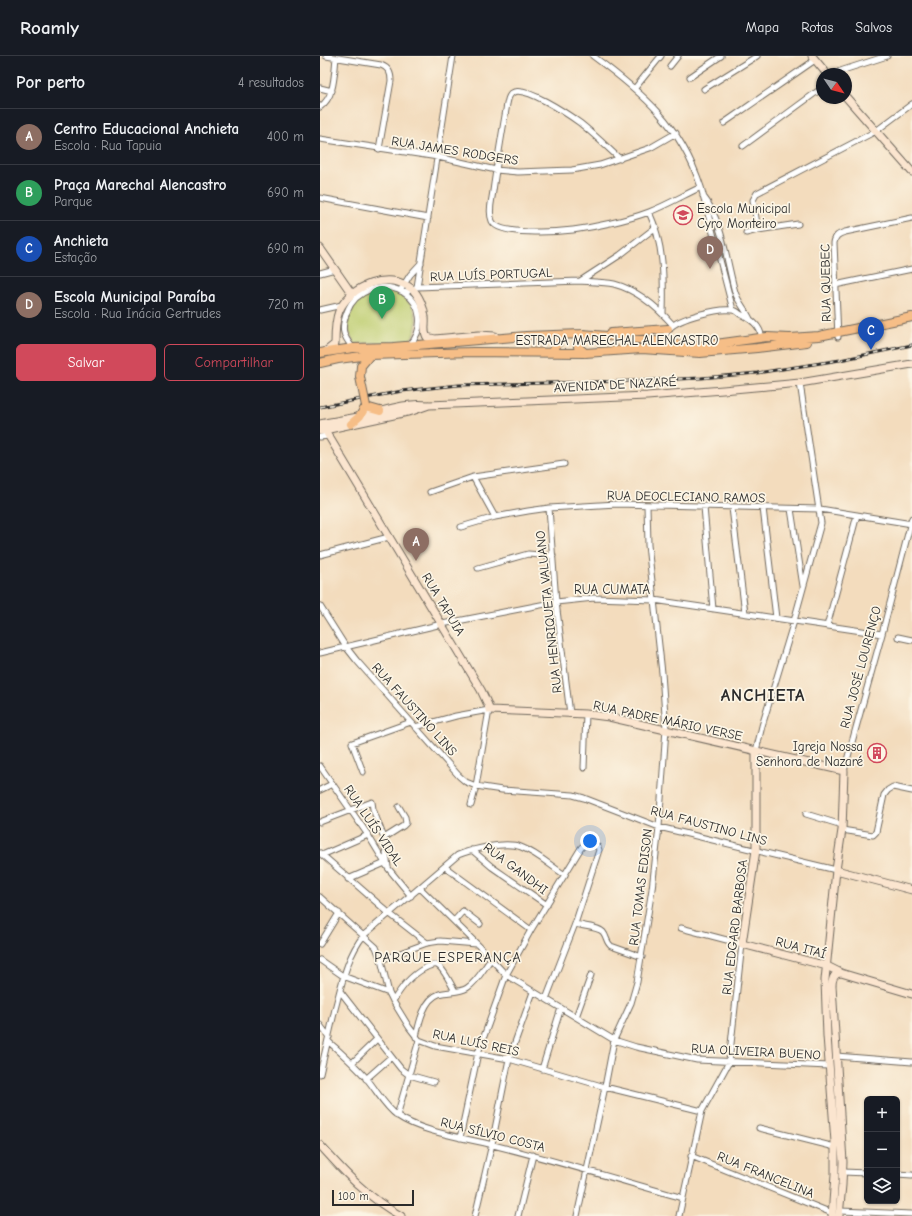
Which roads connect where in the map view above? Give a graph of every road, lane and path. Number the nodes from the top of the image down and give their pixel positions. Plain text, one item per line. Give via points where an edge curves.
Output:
1 (326, 56) edge
2 (453, 56) edge
3 (593, 56) edge
4 (661, 56) edge
5 (678, 56) edge
6 (721, 56) edge
7 (757, 56) edge
8 (887, 56) edge
9 (336, 58) junction
10 (813, 58) edge
11 (670, 66) dead end
12 (822, 68) edge
13 (850, 68) edge
14 (690, 77) dead end
15 (320, 88) edge
16 (635, 88) junction
17 (704, 89) dead end
18 (332, 91) junction
19 (816, 92) edge
20 (852, 104) edge
21 (912, 104) edge
22 (320, 107) edge
23 (724, 123) dead end
24 (876, 130) junction
25 (676, 133) junction
26 (320, 139) edge
27 (743, 146) dead end
28 (379, 148) junction
29 (438, 157) junction
30 (620, 159) junction
31 (496, 170) junction
32 (912, 172) edge
33 (701, 187) junction
34 (702, 195) junction
35 (320, 198) edge
36 (650, 212) junction
37 (714, 216) junction
38 (428, 218) junction
39 (708, 218) junction
40 (912, 218) edge
41 (798, 224) dead end
42 (656, 227) junction
43 (758, 230) junction
44 (746, 233) dead end
45 (320, 248) edge
46 (421, 262) junction
47 (912, 269) edge
48 (335, 270) junction
49 (320, 273) edge
50 (580, 281) junction
51 (835, 285) junction
52 (414, 288) junction
53 (402, 289) junction
54 (353, 296) junction
55 (342, 305) junction
56 (320, 310) edge
57 (732, 310) junction
58 (664, 314) junction
59 (912, 317) edge
60 (750, 319) junction
61 (912, 322) edge
62 (671, 327) junction
63 (343, 334) junction
64 (582, 334) junction
65 (598, 335) junction
66 (838, 335) junction
67 (550, 336) junction
68 (507, 337) junction
69 (762, 338) junction
70 (663, 342) junction
71 (335, 344) junction
72 (410, 345) junction
73 (353, 348) junction
74 (757, 348) junction
75 (551, 352) junction
76 (322, 353) edge
77 (586, 353) junction
78 (370, 355) junction
79 (320, 363) edge
80 (912, 364) edge
81 (800, 383) junction
82 (429, 405) junction
83 (366, 406) junction
84 (380, 411) junction
85 (360, 416) junction
86 (320, 424) edge
87 (351, 424) junction
88 (324, 432) edge
89 (320, 437) edge
90 (564, 464) dead end
91 (473, 477) junction
92 (430, 492) dead end
93 (647, 505) junction
94 (704, 507) junction
95 (549, 508) junction
96 (732, 508) junction
97 (763, 508) junction
98 (791, 509) junction
99 (820, 509) junction
100 (857, 515) junction
101 (495, 517) junction
102 (912, 522) edge
103 (461, 527) dead end
104 (389, 537) junction
105 (320, 555) edge
106 (553, 556) junction
107 (478, 568) dead end
108 (803, 589) junction
109 (654, 600) junction
110 (556, 602) junction
111 (320, 606) edge
112 (713, 609) junction
113 (745, 613) junction
114 (776, 618) junction
115 (794, 621) junction
116 (442, 624) junction
117 (827, 626) junction
118 (882, 634) junction
119 (898, 637) dead end
120 (912, 640) edge
121 (346, 647) junction
122 (320, 653) edge
123 (489, 710) junction
124 (570, 714) junction
125 (586, 714) junction
126 (411, 722) junction
127 (415, 726) junction
128 (666, 729) junction
129 (756, 751) junction
130 (320, 766) edge
131 (584, 768) dead end
132 (844, 771) junction
133 (363, 772) dead end
134 (332, 784) junction
135 (476, 786) junction
136 (320, 790) edge
137 (912, 791) edge
138 (471, 805) dead end
139 (399, 807) dead end
140 (351, 810) junction
141 (806, 814) dead end
142 (320, 822) edge
143 (659, 827) junction
144 (842, 827) junction
145 (368, 835) junction
146 (384, 838) junction
147 (472, 850) junction
148 (756, 850) junction
149 (321, 854) edge
150 (385, 862) junction
151 (445, 867) junction
152 (388, 868) junction
153 (836, 870) junction
154 (565, 875) junction
155 (348, 879) junction
156 (420, 888) junction
157 (912, 890) edge
158 (411, 896) junction
159 (320, 897) edge
160 (547, 905) junction
161 (340, 913) junction
162 (390, 914) junction
163 (454, 921) junction
164 (480, 924) dead end
165 (575, 924) junction
166 (681, 928) dead end
167 (531, 930) junction
168 (364, 935) junction
169 (427, 943) junction
170 (320, 944) edge
171 (477, 944) junction
172 (742, 944) junction
173 (642, 957) junction
174 (491, 959) junction
175 (320, 960) edge
176 (381, 960) junction
177 (827, 966) junction
178 (841, 973) junction
179 (506, 975) junction
180 (591, 975) dead end
181 (343, 976) junction
182 (340, 991) junction
183 (455, 991) junction
184 (389, 992) junction
185 (533, 992) junction
186 (912, 994) edge
187 (546, 999) junction
188 (392, 1001) junction
189 (561, 1008) junction
190 (576, 1017) junction
191 (320, 1025) edge
192 (418, 1038) junction
193 (328, 1039) junction
194 (376, 1039) junction
195 (614, 1040) junction
196 (478, 1053) junction
197 (836, 1056) junction
198 (391, 1057) junction
199 (509, 1059) junction
200 (729, 1062) junction
201 (912, 1062) edge
202 (352, 1064) junction
203 (829, 1066) junction
204 (542, 1069) junction
205 (320, 1074) edge
206 (409, 1075) junction
207 (366, 1079) junction
208 (434, 1082) dead end
209 (605, 1086) junction
210 (702, 1111) junction
211 (397, 1116) junction
212 (759, 1128) dead end
213 (460, 1138) junction
214 (492, 1144) junction
215 (320, 1145) edge
216 (835, 1147) junction
217 (533, 1155) junction
218 (692, 1156) junction
219 (587, 1170) junction
220 (843, 1172) junction
221 (864, 1173) edge
222 (900, 1174) edge
223 (912, 1174) edge
224 (683, 1198) junction
225 (836, 1214) edge
226 (912, 1214) edge
227 (401, 1216) edge
228 (475, 1216) edge
229 (518, 1216) edge
230 (577, 1216) edge
231 (679, 1216) edge

1 - 9 street
2 - 29 street
3 - 16 street
4 - 16 street
5 - 11 street
6 - 14 street
7 - 17 street
8 - 13 street
9 - 18 street
9 - 28 street via 364,61 386,67 391,75
10 - 12 main road
10 - 23 street
15 - 18 street
16 - 25 street via 657,109
18 - 22 street
19 - 27 street
20 - 24 main road
21 - 24 street
24 - 32 main road
24 - 43 street via 757,194 753,200
25 - 30 street, RUA JAMES RODGERS via 650,148
25 - 33 street via 694,167
26 - 28 street, RUA JAMES RODGERS
28 - 29 street, RUA JAMES RODGERS
29 - 31 street, RUA JAMES RODGERS
29 - 38 street
30 - 31 street, RUA JAMES RODGERS via 572,170
30 - 31 street via 581,124 540,98 518,91 508,96
31 - 36 street via 490,214 492,221 501,229 528,232 573,230
33 - 34 street
33 - 36 street
34 - 37 street
34 - 39 street
35 - 38 street
36 - 42 street
37 - 39 street
37 - 60 street via 735,292
38 - 46 street
39 - 57 street
40 - 51 street, RUA QUEBEC via 837,235 834,243
41 - 43 street
42 - 50 street
42 - 58 street via 664,275
43 - 44 street
45 - 48 main road
46 - 52 street
46 - 53 street
47 - 51 street
48 - 49 street
48 - 54 main road
50 - 52 street, RUA LUÍS PORTUGAL
50 - 58 street, RUA LUÍS PORTUGAL via 605,283 629,289
51 - 66 street, RUA QUEBEC
52 - 53 main road
52 - 68 main road, ESTRADA MARECHAL ALENCASTRO via 424,310 427,337
53 - 54 main road via 395,282 379,282 363,286
53 - 72 street via 412,300 419,314 420,323 416,338
54 - 55 main road
54 - 63 street via 345,317
55 - 56 street
55 - 71 main road via 337,319
57 - 60 street
57 - 62 street via 710,312
58 - 62 street, RUA LUÍS PORTUGAL
59 - 66 main road, ESTRADA MARECHAL ALENCASTRO
60 - 69 street via 759,329
61 - 66 main road, ESTRADA MARECHAL ALENCASTRO
62 - 65 main road
62 - 70 street
63 - 71 street
63 - 73 street
64 - 65 main road, ESTRADA MARECHAL ALENCASTRO
64 - 67 main road, ESTRADA MARECHAL ALENCASTRO
64 - 77 main road via 578,339 578,347
65 - 70 main road, ESTRADA MARECHAL ALENCASTRO
66 - 69 main road, ESTRADA MARECHAL ALENCASTRO
66 - 74 main road, ESTRADA MARECHAL ALENCASTRO
67 - 68 main road, ESTRADA MARECHAL ALENCASTRO
67 - 75 main road via 557,344
68 - 72 main road, ESTRADA MARECHAL ALENCASTRO
69 - 70 main road, ESTRADA MARECHAL ALENCASTRO via 701,346
69 - 74 main road
71 - 76 main road
72 - 73 main road, ESTRADA MARECHAL ALENCASTRO
73 - 76 main road, ESTRADA MARECHAL ALENCASTRO
74 - 77 main road, ESTRADA MARECHAL ALENCASTRO via 700,354 642,349
75 - 77 main road, ESTRADA MARECHAL ALENCASTRO
75 - 78 main road, ESTRADA MARECHAL ALENCASTRO
78 - 79 main road, ESTRADA MARECHAL ALENCASTRO
78 - 83 main road, bridge via 361,366 360,377
80 - 81 main road, AVENIDA DE NAZARÉ
81 - 82 main road, AVENIDA DE NAZARÉ via 647,396
81 - 99 street, RUA EDGARD BARBOSA
82 - 84 main road via 420,404
82 - 87 main road, AVENIDA DE NAZARÉ
83 - 84 main road
83 - 85 main road
84 - 85 main road
85 - 86 main road
85 - 87 main road
87 - 88 main road, AVENIDA DE NAZARÉ
88 - 89 street, AVENIDA DE NAZARÉ
88 - 104 main road, RUA TAPUIA
90 - 91 street
91 - 92 street
91 - 101 street
93 - 94 street, RUA DEOCLECIANO RAMOS
93 - 95 street, RUA DEOCLECIANO RAMOS
93 - 109 street, RUA TOMAS EDISON
94 - 96 street, RUA DEOCLECIANO RAMOS
94 - 112 street
95 - 101 street, RUA DEOCLECIANO RAMOS
95 - 106 street, RUA HENRIQUETA VALUANO
96 - 97 street, RUA DEOCLECIANO RAMOS
96 - 113 street
97 - 98 street, RUA DEOCLECIANO RAMOS
97 - 114 street
98 - 99 street, RUA DEOCLECIANO RAMOS
98 - 108 street
99 - 100 street, RUA DEOCLECIANO RAMOS
99 - 108 street, RUA EDGARD BARBOSA via 821,527
100 - 102 street, RUA DEOCLECIANO RAMOS
100 - 117 street
101 - 103 street, RUA DEOCLECIANO RAMOS
102 - 118 street, RUA JOSÉ LOURENÇO
104 - 105 street
104 - 116 main road, RUA TAPUIA
106 - 107 street via 528,554
106 - 110 street, RUA HENRIQUETA VALUANO
108 - 115 street, RUA EDGARD BARBOSA
109 - 110 street, RUA CUMATA via 594,598
109 - 112 street, RUA CUMATA
109 - 128 street, RUA TOMAS EDISON
110 - 116 street, RUA CUMATA
110 - 124 street, RUA HENRIQUETA VALUANO
111 - 121 street, RUA FAUSTINO LINS
112 - 113 street, RUA CUMATA
113 - 114 street, RUA CUMATA
114 - 115 street, RUA CUMATA
115 - 117 street, RUA CUMATA
115 - 129 street, RUA EDGARD BARBOSA
116 - 121 street, RUA CUMATA
116 - 123 main road, RUA TAPUIA via 482,690
117 - 118 street, RUA CUMATA
118 - 132 street, RUA JOSÉ LOURENÇO
119 - 120 street
121 - 122 street, RUA CUMATA
121 - 126 street, RUA FAUSTINO LINS
123 - 124 main road, RUA PADRE MÁRIO VERSE
123 - 127 street, RUA PADRE MÁRIO VERSE
123 - 135 street
124 - 125 main road, RUA PADRE MÁRIO VERSE
125 - 128 main road, RUA PADRE MÁRIO VERSE
125 - 131 street
126 - 127 street, RUA FAUSTINO LINS
126 - 133 street via 352,743
127 - 135 street, RUA FAUSTINO LINS via 459,776
128 - 129 main road, RUA PADRE MÁRIO VERSE
128 - 143 street, RUA TOMAS EDISON
129 - 132 main road, RUA PADRE MÁRIO VERSE
129 - 148 main road, RUA EDGARD BARBOSA
130 - 134 street, RUA LUÍS VIDAL
132 - 144 main road, RUA JOSÉ LOURENÇO
134 - 136 street
134 - 140 street, RUA LUÍS VIDAL
135 - 138 street
135 - 143 street, RUA FAUSTINO LINS via 573,795
137 - 144 street via 895,787 888,790 884,795 875,834
139 - 146 street via 406,824
140 - 142 street
140 - 145 street, RUA LUÍS VIDAL
140 - 146 street via 372,802
141 - 144 street
143 - 148 street, RUA FAUSTINO LINS
143 - 173 street, RUA TOMAS EDISON
144 - 153 main road, RUA JOSÉ LOURENÇO
145 - 149 street
145 - 150 street, RUA LUÍS VIDAL
146 - 152 street
147 - 151 street via 458,855
147 - 154 street via 513,845 529,851
147 - 160 street, RUA GANDHI
148 - 153 street, RUA FAUSTINO LINS
148 - 172 main road, RUA EDGARD BARBOSA
149 - 155 street
150 - 152 street, RUA LUÍS VIDAL
150 - 155 street
151 - 156 street
151 - 167 street
152 - 158 street, RUA LUÍS VIDAL
153 - 157 main road, RUA FAUSTINO LINS
153 - 177 main road, RUA JOSÉ LOURENÇO
154 - 160 street
154 - 165 street via 584,845 590,842 596,845 599,850
155 - 162 street
156 - 158 street
156 - 163 street, RUA OLIVEIRA BUENO
158 - 162 street
159 - 161 street, RUA LUÍS REIS
160 - 167 street
161 - 168 street, RUA LUÍS REIS
161 - 170 street
162 - 168 street
162 - 169 street
163 - 164 street via 462,911
163 - 171 street, RUA OLIVEIRA BUENO
165 - 173 street via 601,930 611,946
165 - 187 street
166 - 172 street, RUA ITAÍ
167 - 179 street
168 - 176 street, RUA LUÍS REIS via 376,946
168 - 181 street via 350,957
169 - 171 street via 440,941
169 - 176 street
171 - 174 street, RUA OLIVEIRA BUENO
172 - 177 main road, RUA ITAÍ
172 - 200 street, RUA EDGARD BARBOSA
173 - 195 street, RUA TOMAS EDISON via 634,992
174 - 179 street, RUA OLIVEIRA BUENO
174 - 183 street via 469,987
175 - 181 street
176 - 184 street, RUA LUÍS REIS
177 - 178 main road, RUA ITAÍ
177 - 203 main road, RUA JOSÉ LOURENÇO via 825,1001
178 - 186 main road, RUA ITAÍ
178 - 197 main road via 835,975 832,983
179 - 185 street, RUA OLIVEIRA BUENO
179 - 196 street
180 - 190 street
181 - 182 street
181 - 184 street
182 - 193 street
182 - 194 street
183 - 188 street via 442,969 434,964 408,980
183 - 192 street via 434,996 430,1001 420,1020
184 - 188 street, RUA LUÍS REIS
185 - 187 street, RUA OLIVEIRA BUENO
185 - 199 street
187 - 189 street, RUA OLIVEIRA BUENO
188 - 192 street, RUA LUÍS REIS
189 - 190 street, RUA OLIVEIRA BUENO
189 - 204 street
190 - 195 street, RUA OLIVEIRA BUENO
191 - 193 street, RUA SÍLVIO COSTA
192 - 196 street, RUA LUÍS REIS via 435,1046
192 - 206 street
193 - 202 street, RUA SÍLVIO COSTA
193 - 205 street
194 - 198 street
194 - 202 street
195 - 200 street, RUA OLIVEIRA BUENO via 679,1057
195 - 209 street, RUA TOMAS EDISON
196 - 199 street, RUA LUÍS REIS
196 - 213 street
197 - 201 street, RUA OLIVEIRA BUENO
197 - 220 main road
198 - 206 street
198 - 207 street
199 - 204 street, RUA LUÍS REIS
199 - 214 street
200 - 203 street, RUA OLIVEIRA BUENO
200 - 210 street, RUA EDGARD BARBOSA
202 - 207 street, RUA SÍLVIO COSTA
203 - 216 main road, RUA JOSÉ LOURENÇO
204 - 209 street, RUA LUÍS REIS
206 - 208 street
206 - 211 street
207 - 211 street, RUA SÍLVIO COSTA
209 - 210 street, RUA LUÍS REIS
209 - 219 street, RUA TOMAS EDISON
210 - 218 street, RUA EDGARD BARBOSA
211 - 213 street, RUA SÍLVIO COSTA via 418,1126
212 - 216 street
213 - 214 street, RUA SÍLVIO COSTA
214 - 217 street, RUA SÍLVIO COSTA
214 - 228 street
215 - 227 main road via 360,1187
216 - 225 main road, RUA JOSÉ LOURENÇO
217 - 219 street, RUA SÍLVIO COSTA
217 - 229 street
218 - 224 street, RUA EDGARD BARBOSA
218 - 225 street, RUA FRANCELINA
219 - 224 street, RUA SÍLVIO COSTA
219 - 230 street, RUA TOMAS EDISON
220 - 221 street
220 - 225 main road
222 - 223 street
224 - 231 street, RUA EDGARD BARBOSA
225 - 226 street, RUA FRANCELINA

